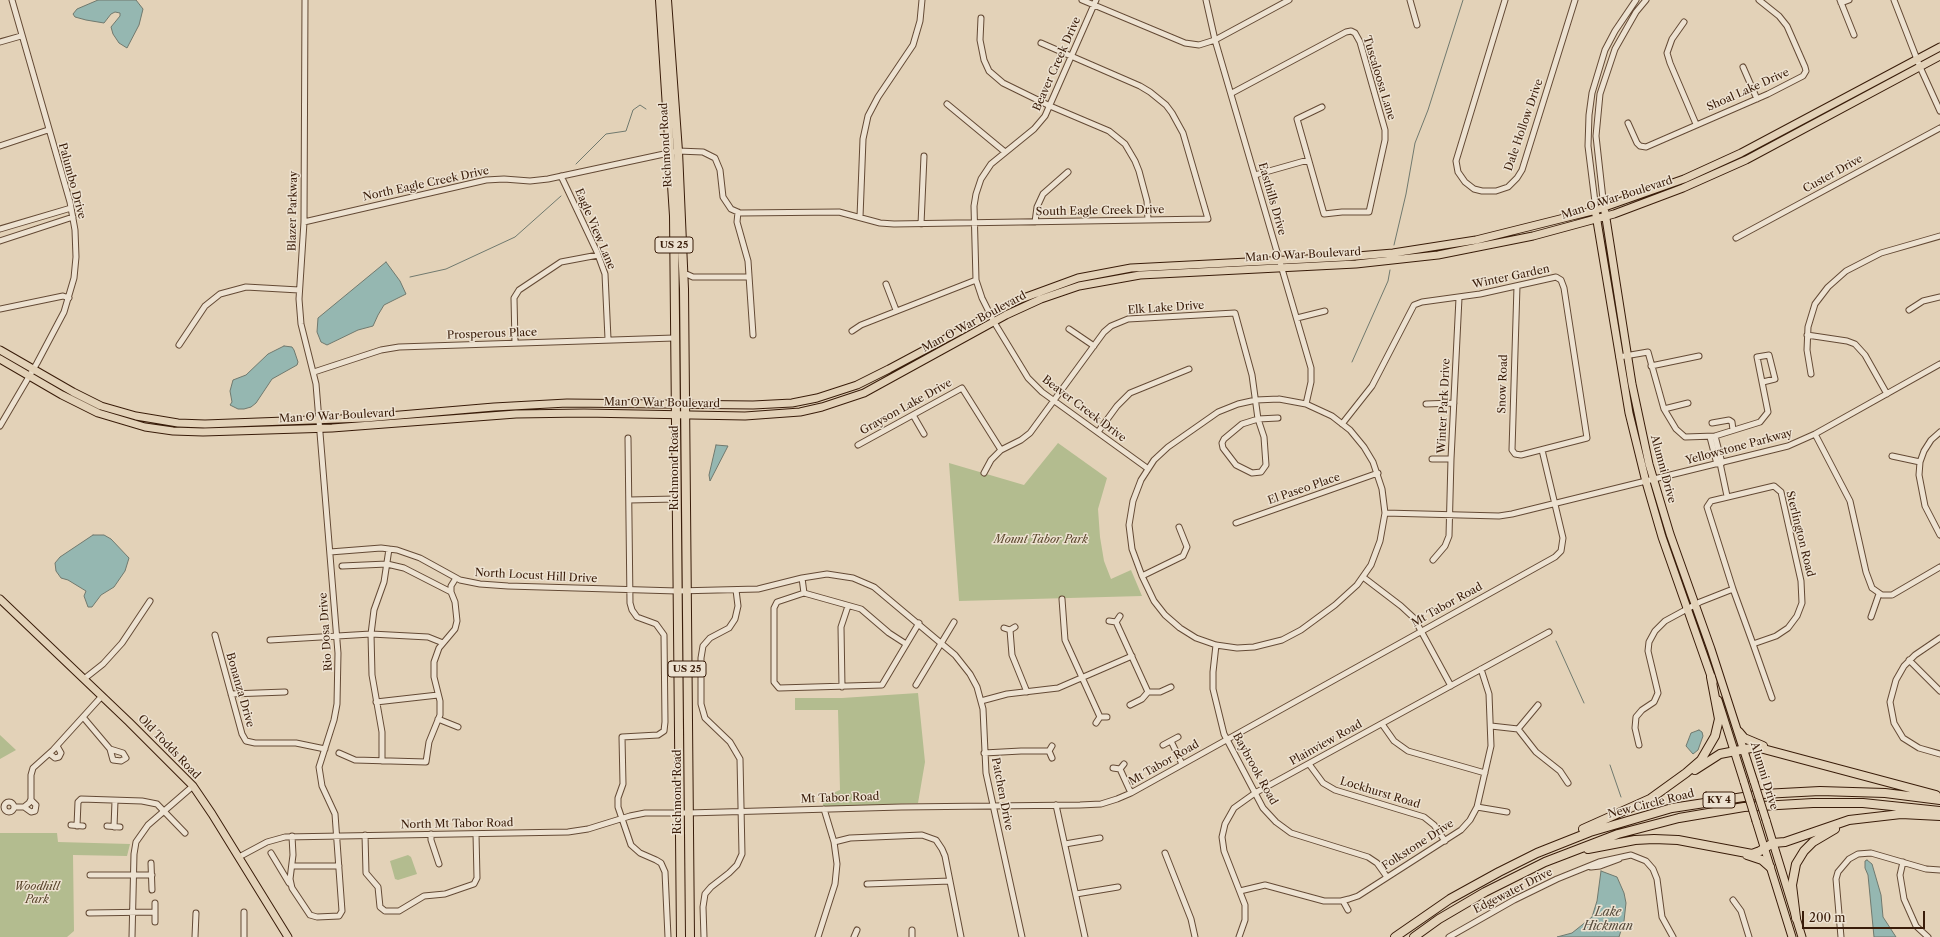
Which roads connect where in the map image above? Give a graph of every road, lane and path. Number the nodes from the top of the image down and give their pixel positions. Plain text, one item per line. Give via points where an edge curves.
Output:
1 (12, 0) edge
2 (304, 0) edge
3 (660, 0) edge
4 (667, 0) edge
5 (922, 0) edge
6 (1082, 0) edge
7 (1096, 0) edge
8 (1206, 0) edge
9 (1289, 0) edge
10 (1410, 0) edge
11 (1505, 0) edge
12 (1575, 0) edge
13 (1636, 0) edge
14 (1646, 0) edge
15 (1759, 0) edge
16 (1849, 0) edge
17 (1894, 0) edge
18 (1841, 2) edge
19 (1093, 6) junction
20 (981, 18) dead end
21 (1684, 22) dead end
22 (1417, 25) dead end
23 (1854, 34) dead end
24 (21, 36) junction
25 (1216, 40) junction
26 (0, 42) edge
27 (1041, 43) dead end
28 (1940, 47) edge
29 (1071, 56) junction
30 (1940, 56) edge
31 (1917, 59) junction
32 (1743, 67) dead end
33 (1920, 67) junction
34 (1232, 93) junction
35 (1757, 99) junction
36 (947, 104) dead end
37 (1050, 106) junction
38 (1322, 107) dead end
39 (1940, 111) edge
40 (1628, 122) dead end
41 (1696, 124) junction
42 (1940, 128) edge
43 (48, 130) junction
44 (0, 146) edge
45 (674, 151) junction
46 (1005, 152) junction
47 (924, 156) dead end
48 (1308, 160) junction
49 (1068, 172) dead end
50 (1254, 175) junction
51 (561, 176) junction
52 (71, 208) junction
53 (1604, 208) junction
54 (731, 209) joint
55 (1596, 210) junction
56 (738, 212) junction
57 (1605, 216) junction
58 (73, 217) junction
59 (860, 217) junction
60 (1597, 218) junction
61 (1148, 220) junction
62 (304, 222) junction
63 (1035, 222) junction
64 (974, 223) junction
65 (921, 224) junction
66 (0, 229) edge
67 (1940, 236) edge
68 (1736, 238) dead end
69 (0, 241) edge
70 (598, 255) junction
71 (1279, 259) junction
72 (1282, 268) junction
73 (683, 270) junction
74 (693, 277) junction
75 (749, 277) junction
76 (976, 280) junction
77 (886, 284) dead end
78 (1517, 286) junction
79 (684, 289) junction
80 (299, 290) junction
81 (1940, 297) edge
82 (69, 298) junction
83 (1459, 298) junction
84 (0, 308) edge
85 (896, 310) junction
86 (1909, 310) dead end
87 (1325, 311) dead end
88 (990, 315) junction
89 (1297, 318) junction
90 (994, 322) junction
91 (1069, 329) dead end
92 (852, 331) dead end
93 (753, 335) dead end
94 (1807, 335) junction
95 (674, 338) junction
96 (608, 339) junction
97 (515, 343) junction
98 (179, 345) dead end
99 (1094, 346) junction
100 (0, 350) edge
101 (1627, 356) junction
102 (1700, 356) dead end
103 (1619, 357) junction
104 (0, 359) edge
105 (1940, 364) edge
106 (1652, 366) junction
107 (1189, 369) dead end
108 (34, 370) junction
109 (314, 372) junction
110 (1811, 374) dead end
111 (30, 377) junction
112 (1763, 382) junction
113 (1887, 394) junction
114 (1054, 400) junction
115 (1256, 400) junction
116 (1454, 403) junction
117 (1688, 403) dead end
118 (675, 404) junction
119 (686, 404) junction
120 (1306, 404) junction
121 (1426, 404) dead end
122 (1664, 409) junction
123 (675, 415) junction
124 (686, 415) junction
125 (913, 415) junction
126 (1278, 418) dead end
127 (1258, 419) junction
128 (319, 420) junction
129 (1712, 423) dead end
130 (1342, 424) junction
131 (0, 426) edge
132 (320, 429) junction
133 (1733, 430) junction
134 (1098, 432) junction
135 (1940, 432) edge
136 (924, 434) dead end
137 (1815, 434) junction
138 (1712, 436) junction
139 (628, 438) dead end
140 (858, 444) dead end
141 (1001, 450) junction
142 (1542, 450) junction
143 (1892, 456) dead end
144 (1451, 458) junction
145 (1432, 459) dead end
146 (1920, 462) junction
147 (1720, 463) junction
148 (1147, 468) junction
149 (984, 473) dead end
150 (1378, 473) junction
151 (1654, 480) junction
152 (1646, 482) junction
153 (1727, 496) junction
154 (676, 498) junction
155 (629, 500) junction
156 (1555, 504) junction
157 (1385, 513) junction
158 (1450, 515) junction
159 (1236, 523) dead end
160 (1179, 527) dead end
161 (1940, 535) edge
162 (389, 549) junction
163 (330, 552) junction
164 (1433, 560) dead end
165 (387, 564) junction
166 (342, 566) dead end
167 (1940, 567) edge
168 (1142, 576) junction
169 (1363, 577) junction
170 (456, 578) junction
171 (802, 578) junction
172 (1734, 589) junction
173 (736, 590) junction
174 (630, 591) junction
175 (677, 591) junction
176 (687, 591) junction
177 (451, 592) junction
178 (804, 593) junction
179 (1879, 594) junction
180 (0, 599) edge
181 (1062, 599) dead end
182 (150, 601) dead end
183 (848, 606) junction
184 (1692, 606) junction
185 (1120, 616) dead end
186 (1871, 617) dead end
187 (1109, 621) dead end
188 (954, 622) dead end
189 (1116, 622) junction
190 (919, 624) junction
191 (1015, 627) dead end
192 (1004, 628) dead end
193 (1010, 630) junction
194 (1421, 631) junction
195 (1549, 632) dead end
196 (371, 634) junction
197 (215, 635) dead end
198 (337, 635) junction
199 (1940, 638) edge
200 (270, 640) dead end
201 (443, 643) junction
202 (941, 643) junction
203 (906, 644) junction
204 (1752, 644) junction
205 (1216, 645) junction
206 (1132, 656) junction
207 (1910, 660) junction
208 (1481, 669) junction
209 (1711, 677) junction
210 (1082, 678) junction
211 (84, 679) junction
212 (916, 685) dead end
213 (1171, 686) dead end
214 (1451, 686) junction
215 (842, 687) junction
216 (1940, 691) edge
217 (285, 692) dead end
218 (1027, 692) junction
219 (1148, 692) junction
220 (231, 694) junction
221 (438, 695) junction
222 (102, 696) junction
223 (1772, 698) dead end
224 (981, 701) junction
225 (376, 702) junction
226 (1130, 705) dead end
227 (1538, 705) dead end
228 (83, 717) junction
229 (1100, 717) junction
230 (438, 718) junction
231 (1107, 718) dead end
232 (1096, 723) dead end
233 (1382, 724) junction
234 (1491, 726) junction
235 (458, 728) dead end
236 (1518, 729) junction
237 (1739, 732) junction
238 (1178, 737) dead end
239 (1226, 739) junction
240 (1171, 741) junction
241 (1163, 744) dead end
242 (1639, 745) dead end
243 (57, 746) junction
244 (1052, 746) dead end
245 (110, 749) dead end
246 (325, 749) junction
247 (1744, 749) junction
248 (1049, 751) junction
249 (1734, 752) junction
250 (1780, 752) junction
251 (339, 753) dead end
252 (984, 753) junction
253 (50, 754) junction
254 (1940, 754) edge
255 (1052, 758) dead end
256 (382, 761) junction
257 (1124, 764) dead end
258 (1182, 764) junction
259 (1309, 764) junction
260 (1113, 768) dead end
261 (1120, 769) junction
262 (1485, 773) junction
263 (1568, 783) dead end
264 (192, 786) junction
265 (1669, 786) junction
266 (1131, 793) junction
267 (1255, 793) junction
268 (1940, 796) edge
269 (31, 800) junction
270 (1940, 800) edge
271 (115, 801) junction
272 (993, 805) junction
273 (1056, 805) junction
274 (14, 807) dead end
275 (24, 807) junction
276 (1477, 807) junction
277 (824, 809) junction
278 (165, 810) junction
279 (742, 811) junction
280 (1940, 811) edge
281 (1507, 812) dead end
282 (678, 813) junction
283 (688, 813) junction
284 (1906, 814) junction
285 (1940, 816) edge
286 (621, 819) junction
287 (71, 825) dead end
288 (107, 826) dead end
289 (185, 833) dead end
290 (431, 834) junction
291 (476, 834) junction
292 (365, 835) junction
293 (292, 836) junction
294 (338, 836) junction
295 (1100, 838) dead end
296 (1445, 841) junction
297 (834, 842) junction
298 (1773, 843) junction
299 (1065, 844) junction
300 (1764, 849) junction
301 (1735, 852) junction
302 (271, 853) dead end
303 (1165, 853) dead end
304 (238, 857) junction
305 (1545, 862) junction
306 (1903, 862) junction
307 (152, 863) dead end
308 (438, 864) dead end
309 (292, 866) junction
310 (339, 866) junction
311 (1509, 866) junction
312 (1770, 867) junction
313 (1940, 870) edge
314 (90, 875) dead end
315 (133, 875) junction
316 (152, 875) junction
317 (1387, 877) junction
318 (950, 881) junction
319 (867, 884) dead end
320 (291, 885) junction
321 (1118, 887) dead end
322 (152, 890) dead end
323 (1240, 891) junction
324 (1076, 894) junction
325 (1733, 900) dead end
326 (1344, 901) junction
327 (155, 903) dead end
328 (1348, 910) dead end
329 (132, 912) junction
330 (155, 912) junction
331 (244, 912) dead end
332 (89, 913) dead end
333 (196, 913) dead end
334 (1796, 918) junction
335 (155, 922) dead end
336 (857, 930) dead end
337 (912, 930) dead end
338 (132, 937) edge
339 (195, 937) edge
340 (244, 937) edge
341 (288, 937) edge
342 (668, 937) edge
343 (680, 937) edge
344 (690, 937) edge
345 (704, 937) edge
346 (818, 937) edge
347 (854, 937) edge
348 (912, 937) edge
349 (961, 937) edge
350 (1022, 937) edge
351 (1085, 937) edge
352 (1195, 937) edge
353 (1238, 937) edge
354 (1395, 937) edge
355 (1414, 937) edge
356 (1449, 937) edge
357 (1673, 937) edge
358 (1749, 937) edge
359 (1792, 937) edge
360 (1802, 937) edge
361 (1841, 937) edge
362 (1927, 937) edge

1 - 24 street, Palumbo Drive
2 - 62 street, Blazer Parkway
3 - 45 highway, Richmond Road / US 25
4 - 45 highway, Richmond Road / US 25
5 - 59 street via 920,22 913,45 868,116 863,139
6 - 19 street
7 - 19 street, Beaver Creek Drive
8 - 25 street, Easthills Drive
9 - 25 street
10 - 22 street
11 - 12 street, Dale Hollow Drive via 1456,161 1458,172 1474,189 1496,190 1508,187 1522,170
13 - 55 street, Alumni Drive via 1605,50 1592,93 1588,146
14 - 53 street, Alumni Drive via 1614,49 1600,94 1596,136
15 - 35 street, Shoal Lake Drive via 1788,26 1806,69 1800,78
16 - 18 street
17 - 31 street
18 - 23 street
19 - 25 street via 1185,43 1199,45
19 - 29 street, Beaver Creek Drive
20 - 37 street via 980,40 989,71 1003,83
21 - 41 street via 1672,39 1667,53
24 - 26 street
24 - 43 street, Palumbo Drive
25 - 34 street, Easthills Drive
27 - 29 street, South Eagle Creek Drive
28 - 31 main road, Man O War Boulevard
29 - 37 street, Beaver Creek Drive
29 - 61 street, South Eagle Creek Drive via 1150,92 1172,113 1183,133 1208,219
30 - 33 main road, Man O War Boulevard
31 - 33 street
31 - 53 main road, Man O War Boulevard via 1741,153 1684,179
32 - 35 street
33 - 39 street
33 - 57 main road, Man O War Boulevard via 1746,160 1683,188
34 - 48 street, Tuscaloosa Lane via 1346,32 1355,33 1360,42 1385,130 1369,212 1324,214
34 - 50 street, Easthills Drive
35 - 41 street, Shoal Lake Drive
36 - 46 street
37 - 46 street, Beaver Creek Drive via 1038,125
37 - 61 street via 1109,131 1125,144 1139,171 1147,201
38 - 48 street, Tuscaloosa Lane via 1297,119
40 - 41 street, Shoal Lake Drive via 1637,143 1643,147
42 - 68 street, Custer Drive
43 - 44 street
43 - 52 street, Palumbo Drive
45 - 51 street, North Eagle Creek Drive
45 - 54 street, North Eagle Creek Drive via 703,152 714,158 720,170 723,197
45 - 73 highway, Richmond Road / US 25
45 - 95 highway, Richmond Road / US 25
46 - 64 street, Beaver Creek Drive via 991,164 981,179 976,194
47 - 65 street
48 - 50 street
49 - 63 street via 1044,194 1037,207
50 - 71 street, Easthills Drive
51 - 62 street, North Eagle Creek Drive via 537,181 486,180
51 - 70 street, Eagle View Lane
52 - 58 street, Palumbo Drive
52 - 66 street
53 - 55 main road, Man O War Boulevard
53 - 57 main road, Alumni Drive
54 - 56 street, South Eagle Creek Drive
55 - 60 main road, Alumni Drive
55 - 71 main road, Man O War Boulevard via 1529,228 1447,245 1345,257
56 - 59 street, South Eagle Creek Drive via 839,212
56 - 75 street via 737,222 748,257
57 - 60 main road, Man O War Boulevard
57 - 101 main road, Alumni Drive
58 - 69 street
58 - 82 street, Palumbo Drive via 76,261
59 - 65 street, South Eagle Creek Drive via 884,223
60 - 72 main road, Man O War Boulevard via 1533,236 1438,255
60 - 103 main road, Alumni Drive
61 - 63 street, South Eagle Creek Drive
62 - 80 street, Blazer Parkway
63 - 64 street, South Eagle Creek Drive
64 - 65 street, South Eagle Creek Drive
64 - 76 street, Beaver Creek Drive
67 - 94 street via 1881,253 1839,277 1815,304
70 - 96 street, Eagle View Lane via 605,274
70 - 97 street via 561,262 519,290 514,298
71 - 72 street, Easthills Drive
71 - 88 main road, Man O War Boulevard via 1166,265 1103,272 1045,289
72 - 89 street, Easthills Drive
72 - 90 main road, Man O War Boulevard via 1161,274 1107,280 1047,297
73 - 74 street
73 - 79 highway, Richmond Road / US 25
74 - 75 street
74 - 79 street
75 - 93 street
76 - 85 street
76 - 88 street, Beaver Creek Drive
77 - 85 street
78 - 83 street, Winter Garden
78 - 142 street, Snow Road via 1511,447 1513,453 1518,455
78 - 142 street, Winter Garden via 1556,277 1561,280 1587,438
79 - 119 highway, Richmond Road / US 25
80 - 98 street via 246,287 220,294 205,306
80 - 109 street, Blazer Parkway via 301,324
81 - 86 street
82 - 84 street via 63,296
82 - 108 street, Palumbo Drive
83 - 116 street, Winter Park Drive
83 - 130 street, Winter Garden via 1414,305 1372,386
85 - 92 street
87 - 89 street
88 - 90 street, Beaver Creek Drive
88 - 119 main road, Man O War Boulevard via 877,376 828,394 772,405
89 - 120 street, Easthills Drive via 1310,368 1311,382
90 - 114 street, Beaver Creek Drive via 1028,378
90 - 124 main road, Man O War Boulevard via 875,387 822,407 772,415
91 - 99 street
94 - 110 street
94 - 113 street via 1854,344 1866,354
95 - 96 street, Prosperous Place
95 - 118 highway, Richmond Road / US 25
96 - 97 street, Prosperous Place
97 - 109 street, Prosperous Place via 388,348
99 - 114 street, Elk Lake Drive
99 - 115 street, Elk Lake Drive via 1107,329 1128,319 1235,313 1249,358
100 - 108 main road, Man O War Boulevard
101 - 103 street
101 - 106 street via 1648,352
101 - 151 main road, Alumni Drive
102 - 106 street
103 - 152 main road, Alumni Drive via 1629,413
104 - 111 main road, Man O War Boulevard
105 - 113 street, Yellowstone Parkway
106 - 122 street
107 - 134 street via 1130,393
108 - 111 street, Palumbo Drive
108 - 128 main road, Man O War Boulevard via 101,406 152,420 205,424
109 - 128 street, Blazer Parkway
111 - 131 street, Palumbo Drive
111 - 132 main road, Man O War Boulevard via 89,409 146,427 203,432
112 - 112 street via 1757,357 1769,354 1775,379
112 - 133 street via 1768,412 1760,422
113 - 137 street, Yellowstone Parkway
114 - 134 street, Beaver Creek Drive
114 - 141 street, Elk Lake Drive via 1030,433
115 - 120 street via 1279,399
115 - 127 street
115 - 148 street via 1231,406 1212,416 1168,447
116 - 121 street
116 - 144 street, Winter Park Drive
117 - 122 street
118 - 119 main road, Man O War Boulevard
118 - 123 highway, Richmond Road / US 25
118 - 128 main road, Man O War Boulevard via 560,403
119 - 124 highway, Richmond Road / US 25
120 - 130 street
122 - 138 street via 1676,429 1685,436
123 - 124 main road, Man O War Boulevard
123 - 132 main road, Man O War Boulevard via 516,414
123 - 154 highway, Richmond Road / US 25
124 - 176 highway, Richmond Road / US 25
125 - 136 street
125 - 140 street, Grayson Lake Drive
125 - 141 street, Grayson Lake Drive via 962,388
126 - 127 street
127 - 127 street via 1264,437 1266,465 1261,472 1252,473 1236,465 1222,443 1242,424
128 - 132 street, Rio Dosa Drive
129 - 133 street via 1729,420 1732,422
130 - 150 street via 1364,447
132 - 163 street, Rio Dosa Drive
133 - 138 street
134 - 148 street, Beaver Creek Drive
135 - 146 street via 1927,445
137 - 147 street, Yellowstone Parkway via 1788,446
137 - 179 street via 1846,491 1869,582
138 - 147 street
139 - 155 street
141 - 149 street, Elk Lake Drive via 991,460
142 - 156 street
143 - 146 street
144 - 145 street
144 - 158 street, Winter Park Drive
146 - 161 street via 1920,485 1925,506
147 - 151 street, Yellowstone Parkway
147 - 153 street
148 - 168 street via 1135,492 1130,516 1131,545
150 - 157 street
150 - 159 street, El Paseo Place
151 - 152 street, Yellowstone Parkway
151 - 184 main road, Alumni Drive
152 - 156 street, Yellowstone Parkway
152 - 184 main road, Alumni Drive via 1662,537
153 - 172 street via 1711,501 1707,509
153 - 204 street, Sterlington Road via 1772,486 1779,489 1802,588 1800,608 1788,628 1776,636
154 - 155 street
154 - 175 highway, Richmond Road / US 25
155 - 174 street
156 - 158 street, Yellowstone Parkway via 1506,515
156 - 194 street, Mt Tabor Road via 1563,538 1563,547 1559,554
157 - 158 street, Yellowstone Parkway
157 - 169 street via 1378,549
158 - 164 street, Winter Park Drive via 1448,542
160 - 168 street via 1186,544 1186,553 1177,560
162 - 163 street, North Locust Hill Drive
162 - 165 street
162 - 170 street, North Locust Hill Drive via 412,554
163 - 198 street, Rio Dosa Drive
165 - 166 street
165 - 177 street via 404,568
165 - 196 street via 384,582 374,610
167 - 179 street via 1896,594
168 - 205 street via 1154,601 1172,622 1196,638
169 - 194 street via 1409,613
169 - 205 street via 1335,605 1291,636 1254,647
170 - 174 street, North Locust Hill Drive via 480,584
170 - 177 street via 451,586
171 - 173 street, North Locust Hill Drive via 767,588
171 - 178 street
171 - 190 street, Patchen Drive via 827,574 859,580 882,592
172 - 184 street
172 - 204 street
173 - 176 street, North Locust Hill Drive
173 - 279 street via 738,606 735,620 729,628 710,638 703,646 701,704 705,718 730,742 740,759
174 - 175 street, North Locust Hill Drive
174 - 286 street via 630,603 635,615 656,624 664,635 665,722 664,731 658,736 622,737 623,784 617,803
175 - 176 street, North Locust Hill Drive
175 - 282 highway, Richmond Road / US 25
176 - 283 highway, Richmond Road / US 25 via 690,750
177 - 201 street via 457,621 455,629
178 - 183 street
178 - 215 street via 777,602 774,608 774,682 779,688
179 - 186 street
180 - 211 main road, Old Todds Road
181 - 210 street via 1065,640
182 - 211 street via 122,643 103,664
183 - 203 street via 861,609
183 - 215 street via 842,626
184 - 209 main road, Alumni Drive
184 - 237 main road, Alumni Drive
184 - 242 street via 1659,626 1649,642 1648,658 1658,693 1654,702 1636,717 1635,728
185 - 189 street
187 - 189 street
188 - 202 street
189 - 206 street
190 - 202 street, Patchen Drive
190 - 203 street
191 - 193 street
192 - 193 street
193 - 218 street via 1012,655
194 - 214 street
194 - 239 street, Mt Tabor Road
195 - 208 street, Plainview Road
196 - 198 street
196 - 201 street via 428,637
196 - 225 street via 372,675
197 - 220 street, Bonanza Drive
198 - 200 street
198 - 246 street, Rio Dosa Drive via 339,687 334,720
199 - 207 street
201 - 221 street via 434,662
202 - 212 street
202 - 224 street, Patchen Drive via 970,674
203 - 215 street via 882,685
204 - 223 street
205 - 239 street, Baybrook Road via 1213,689
206 - 210 street
206 - 219 street
207 - 216 street
207 - 254 street via 1899,673 1893,688 1891,716 1900,734 1908,741 1919,748
208 - 214 street, Plainview Road
208 - 234 street, Folkstone Drive via 1488,687
209 - 249 main road, Alumni Drive
209 - 265 highway via 1718,710 1718,729 1701,760
210 - 218 street via 1054,689
210 - 229 street
211 - 222 main road, Old Todds Road
213 - 219 street via 1160,692
214 - 233 street, Plainview Road
217 - 220 street
218 - 224 street
219 - 226 street via 1142,699
220 - 246 street, Bonanza Drive via 242,734 249,743 296,743
221 - 225 street
221 - 230 street
222 - 228 street
222 - 264 main road, Old Todds Road
224 - 252 street, Patchen Drive
225 - 256 street via 382,732
227 - 236 street
228 - 243 street
228 - 245 street
229 - 231 street
229 - 232 street
230 - 235 street
230 - 256 street via 429,742 426,762
233 - 259 street, Plainview Road
233 - 262 street via 1394,741 1408,751
234 - 236 street
234 - 262 street, Folkstone Drive via 1490,750
236 - 263 street via 1536,752 1560,771
237 - 247 main road, Alumni Drive
237 - 250 highway via 1747,740
238 - 240 street
239 - 258 street, Mt Tabor Road
239 - 267 street, Baybrook Road
240 - 241 street
240 - 258 street
243 - 253 street
243 - 253 street via 61,752 60,757 55,758
244 - 248 street
246 - 294 street, Rio Dosa Drive via 319,767 319,777 336,814
247 - 249 highway
247 - 250 highway via 1756,747
247 - 298 main road, Alumni Drive, bridge
248 - 252 street
248 - 255 street
249 - 265 highway via 1720,754
249 - 300 main road, Alumni Drive, bridge
250 - 268 highway
251 - 256 street via 355,760
252 - 272 street, Patchen Drive
253 - 269 street via 32,771
257 - 261 street
258 - 266 street, Mt Tabor Road
259 - 267 street, Plainview Road
259 - 296 street, Lockhurst Road via 1319,779 1335,790 1424,818 1434,825
260 - 261 street
261 - 266 street
262 - 276 street, Folkstone Drive
264 - 278 street
264 - 304 main road, Old Todds Road
265 - 311 highway via 1639,805 1556,841
266 - 273 street, Mt Tabor Road via 1101,804
267 - 317 street, Baybrook Road via 1271,817 1286,830 1305,839 1368,858 1377,863
267 - 323 street, Plainview Road via 1234,808 1223,830 1224,851
269 - 275 street
269 - 275 street via 36,805 35,811 30,812
270 - 311 highway, New Circle Road / KY 4 via 1885,793 1839,791 1763,794 1720,800 1665,810 1590,832
271 - 278 street via 149,801
271 - 287 street via 79,800 80,826
271 - 288 street via 117,827
272 - 273 street, Mt Tabor Road
272 - 277 street, Mt Tabor Road
272 - 350 street, Patchen Drive
273 - 299 street
274 - 275 street
276 - 281 street
276 - 296 street, Folkstone Drive via 1462,830
277 - 279 street, Mt Tabor Road
277 - 297 street
278 - 289 street
278 - 315 street via 139,836 134,854
279 - 283 street, Mt Tabor Road
279 - 345 street via 742,856 729,873 705,894
280 - 305 highway, New Circle Road / KY 4 via 1863,803 1744,807 1644,827
282 - 283 street, Mt Tabor Road
282 - 286 street, North Mt Tabor Road via 645,813
282 - 343 highway, Richmond Road / US 25
283 - 344 highway, Richmond Road / US 25
284 - 285 highway
284 - 298 highway via 1849,820 1785,842
284 - 334 highway via 1840,827 1823,834 1813,842 1799,859 1793,876 1792,892
286 - 291 street, North Mt Tabor Road via 576,832
286 - 342 street via 633,848 656,860 665,872
290 - 291 street, North Mt Tabor Road
290 - 292 street, North Mt Tabor Road
290 - 308 street
291 - 292 street via 477,878 474,884 445,894 424,896 399,911 385,911 380,907 378,887 366,873
292 - 294 street, North Mt Tabor Road
293 - 294 street, North Mt Tabor Road
293 - 304 street, North Mt Tabor Road via 272,840
293 - 309 street
294 - 310 street, Rio Dosa Drive
295 - 299 street
296 - 317 street, Folkstone Drive
297 - 318 street via 860,837 922,835 932,838 942,849
297 - 346 street via 837,864 835,884
298 - 300 highway
298 - 334 main road, Alumni Drive
299 - 324 street
300 - 301 highway via 1752,854
300 - 312 main road, Alumni Drive
301 - 305 highway via 1678,840 1644,839 1582,850
301 - 312 highway via 1762,860
302 - 320 street
303 - 352 street via 1191,918
304 - 341 main road, Old Todds Road
305 - 355 highway, New Circle Road / KY 4 via 1485,892
306 - 313 street
306 - 361 street via 1871,853 1858,854 1843,864 1836,883
306 - 362 street via 1900,875 1904,899 1916,926
307 - 316 street
309 - 310 street
309 - 320 street
310 - 320 street, Rio Dosa Drive via 342,911 339,916 310,915
311 - 354 highway, New Circle Road / KY 4 via 1450,899
312 - 359 main road, Alumni Drive
314 - 315 street
315 - 316 street
315 - 329 street
316 - 322 street
317 - 326 street, Folkstone Drive via 1358,896
318 - 319 street
318 - 349 street
321 - 324 street
323 - 326 street, Folkstone Drive via 1265,885 1324,901
323 - 353 street, Plainview Road via 1246,916
324 - 351 street
325 - 358 street via 1740,911
326 - 328 street
327 - 330 street
329 - 330 street
329 - 332 street
329 - 338 street
330 - 335 street
331 - 340 street
333 - 339 street
334 - 360 main road, Alumni Drive
336 - 347 street
337 - 348 street
356 - 357 street, Edgewater Drive via 1520,897 1570,873 1631,855 1640,858 1654,869 1662,917

